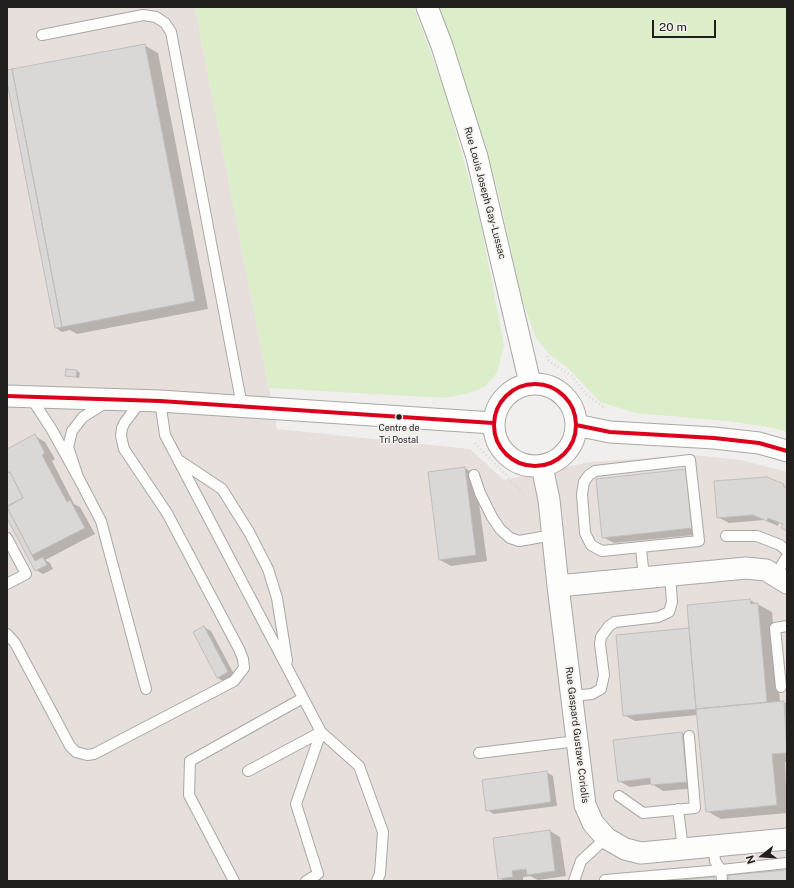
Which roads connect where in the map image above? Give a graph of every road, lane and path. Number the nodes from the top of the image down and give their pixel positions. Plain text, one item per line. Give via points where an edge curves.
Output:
1 (427, 7) edge
2 (42, 35) dead end
3 (545, 352) dead end
4 (530, 383) junction
5 (7, 396) edge
6 (30, 396) junction
7 (111, 399) junction
8 (151, 401) junction
9 (242, 406) junction
10 (606, 408) dead end
11 (493, 423) junction
12 (576, 425) junction
13 (469, 442) dead end
14 (787, 452) edge
15 (179, 460) junction
16 (542, 466) junction
17 (474, 475) dead end
18 (78, 477) junction
19 (526, 499) dead end
20 (553, 535) junction
21 (726, 536) dead end
22 (7, 538) edge
23 (641, 548) junction
24 (787, 551) edge
25 (787, 556) edge
26 (670, 575) junction
27 (644, 578) junction
28 (782, 579) edge
29 (7, 584) edge
30 (558, 586) junction
31 (787, 626) edge
32 (7, 634) edge
33 (288, 669) junction
34 (781, 687) dead end
35 (146, 689) dead end
36 (572, 696) junction
37 (303, 698) junction
38 (321, 732) junction
39 (689, 736) dead end
40 (577, 741) junction
41 (479, 753) dead end
42 (248, 771) dead end
43 (619, 796) dead end
44 (678, 810) junction
45 (606, 838) junction
46 (787, 839) edge
47 (714, 846) junction
48 (683, 849) junction
49 (787, 863) edge
50 (721, 870) junction
51 (604, 880) edge
52 (234, 881) edge
53 (306, 881) edge
54 (376, 881) edge
55 (574, 881) edge
56 (722, 881) edge

1 - 4 street, Rue Louis Joseph Gay-Lussac via 477,157
2 - 9 lane via 143,15 156,16 171,32
3 - 10 path via 550,361 572,376 599,406
4 - 11 street via 508,392 495,411
4 - 12 street via 544,384 557,390 567,399 574,411
5 - 6 street
6 - 7 street
6 - 18 lane
7 - 8 street
7 - 18 lane via 83,417 72,431 68,447
8 - 9 street
8 - 15 lane
8 - 32 lane via 125,422 121,436 124,449 168,512 239,649 244,668 234,681 94,754 87,755 76,752 70,746 15,643
9 - 11 street
11 - 16 street via 494,435 507,456 524,464
12 - 14 street via 610,432 759,443
12 - 16 street via 570,447 562,456
13 - 19 path via 475,443
15 - 33 lane
15 - 33 lane via 222,489 249,532 268,569 277,598
16 - 20 street, Rue Gaspard Gustave Coriolis
17 - 20 lane via 492,517 510,538 519,541
18 - 35 lane via 101,521
20 - 30 street, Rue Gaspard Gustave Coriolis
21 - 24 lane via 757,536 780,545
22 - 29 lane via 26,574
23 - 23 lane via 699,542 690,460 595,471 586,478 582,494 585,533 591,545 602,552
23 - 27 lane
25 - 28 lane
26 - 27 street
26 - 28 street via 746,568 766,570
26 - 36 lane via 672,602 669,612 658,617 615,622 609,626 604,631 600,644 604,675 601,689 592,694
27 - 30 street
30 - 36 street, Rue Gaspard Gustave Coriolis
31 - 34 lane via 775,628
33 - 37 lane
36 - 40 street, Rue Gaspard Gustave Coriolis
37 - 38 lane
37 - 52 lane via 190,761 189,794
38 - 42 lane
38 - 53 lane via 296,804 318,874
38 - 54 lane via 359,766 383,832 380,874
39 - 44 lane via 695,808
40 - 41 lane
40 - 45 street, Rue Gaspard Gustave Coriolis via 585,805 593,823
43 - 44 lane via 643,813
44 - 48 lane
45 - 48 street, Rue Gaspard Gustave Coriolis via 625,849 641,853
45 - 55 lane via 581,861
46 - 47 street, Rue Gaspard Gustave Coriolis
47 - 48 street, Rue Gaspard Gustave Coriolis
47 - 50 lane via 715,861
49 - 50 lane
50 - 51 lane
50 - 56 lane

